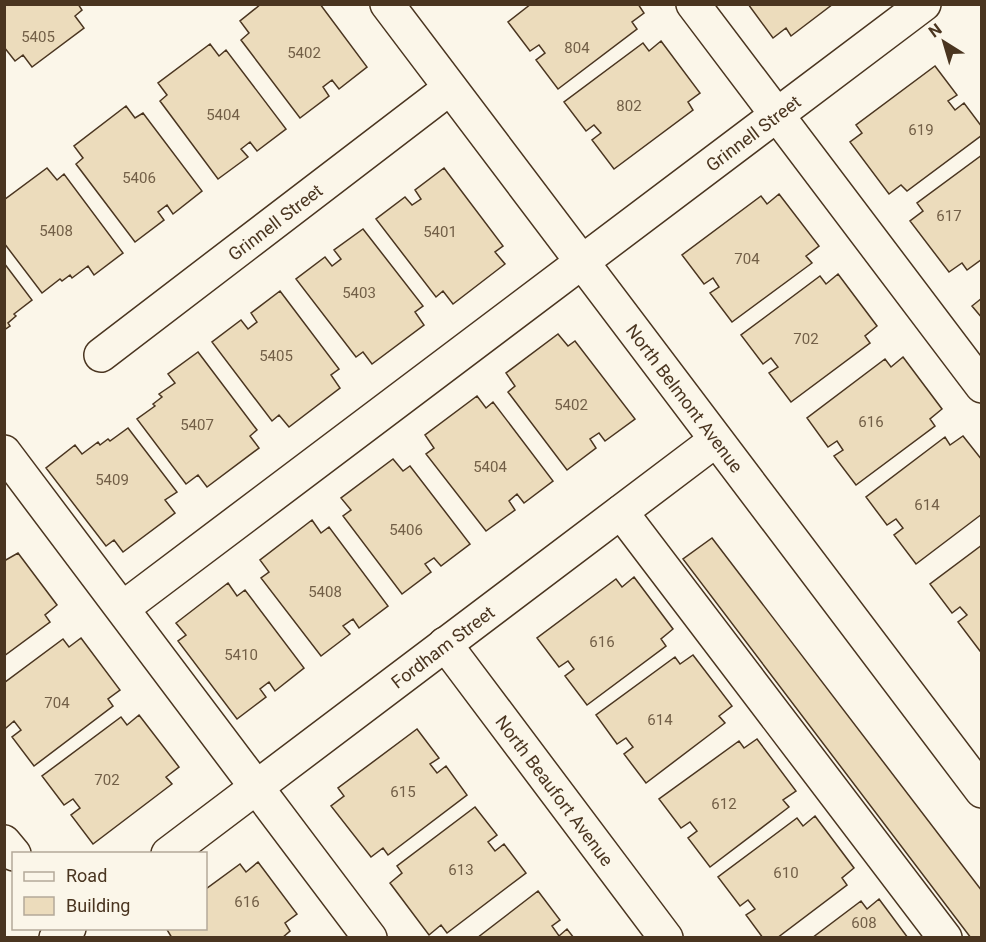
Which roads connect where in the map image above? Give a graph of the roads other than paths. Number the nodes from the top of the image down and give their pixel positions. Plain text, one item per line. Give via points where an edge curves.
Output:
1 (387, 4) edge
2 (693, 4) edge
3 (924, 4) edge
4 (450, 88) junction
5 (777, 115) junction
6 (582, 262) junction
7 (101, 355) dead end
8 (981, 386) edge
9 (716, 440) junction
10 (4, 452) edge
11 (621, 512) junction
12 (123, 608) junction
13 (445, 644) junction
14 (257, 786) junction
15 (981, 791) edge
16 (171, 852) edge
17 (370, 938) edge
18 (666, 938) edge
19 (945, 938) edge

1 - 4 street, North Belmont Avenue
2 - 5 street
3 - 5 street, Grinnell Street
4 - 6 street, North Belmont Avenue
4 - 7 street, Grinnell Street
5 - 6 street, Grinnell Street
5 - 8 street
6 - 9 street, North Belmont Avenue
6 - 12 street, Grinnell Street
9 - 11 street, Fordham Street
9 - 15 street, North Belmont Avenue
10 - 12 street
11 - 13 street, Fordham Street
11 - 19 street
12 - 14 street
13 - 14 street, Fordham Street
13 - 18 street, North Beaufort Avenue
14 - 16 street, Fordham Street
14 - 17 street

